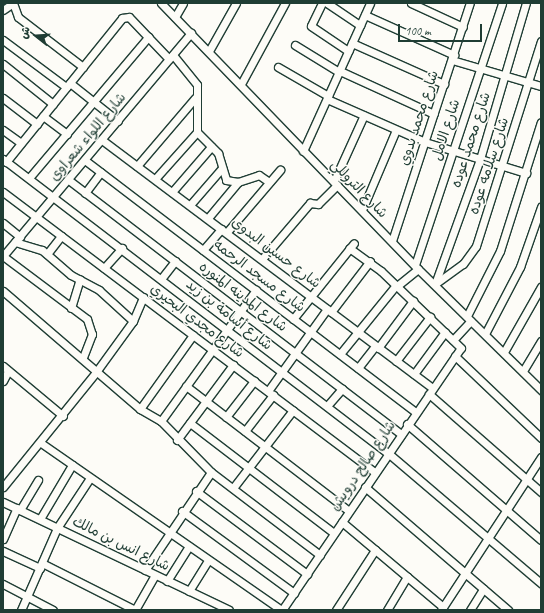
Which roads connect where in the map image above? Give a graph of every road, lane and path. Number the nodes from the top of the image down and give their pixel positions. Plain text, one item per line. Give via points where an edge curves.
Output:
1 (13, 3) edge
2 (161, 3) edge
3 (183, 3) edge
4 (236, 3) edge
5 (285, 3) edge
6 (322, 3) edge
7 (327, 3) edge
8 (370, 3) edge
9 (411, 3) edge
10 (470, 3) edge
11 (502, 3) edge
12 (525, 3) edge
13 (3, 10) edge
14 (365, 15) junction
15 (175, 17) junction
16 (360, 25) junction
17 (463, 26) junction
18 (191, 33) junction
19 (148, 37) junction
20 (3, 40) edge
21 (541, 40) edge
22 (352, 43) junction
23 (295, 45) dead end
24 (209, 51) junction
25 (348, 51) junction
26 (171, 57) junction
27 (453, 57) junction
28 (3, 64) edge
29 (83, 67) junction
30 (278, 67) dead end
31 (480, 68) junction
32 (339, 72) junction
33 (505, 75) junction
34 (529, 82) junction
35 (241, 84) junction
36 (444, 84) junction
37 (68, 85) junction
38 (541, 86) edge
39 (328, 97) junction
40 (3, 98) edge
41 (195, 98) junction
42 (94, 102) junction
43 (53, 104) junction
44 (434, 114) junction
45 (364, 115) junction
46 (43, 116) junction
47 (118, 121) junction
48 (541, 122) edge
49 (37, 124) junction
50 (3, 130) edge
51 (396, 130) junction
52 (196, 132) junction
53 (67, 134) junction
54 (102, 140) junction
55 (425, 142) junction
56 (21, 143) junction
57 (211, 147) junction
58 (303, 151) junction
59 (453, 151) junction
60 (480, 159) junction
61 (5, 160) edge
62 (86, 161) junction
63 (137, 166) junction
64 (504, 166) junction
65 (222, 168) junction
66 (280, 170) dead end
67 (101, 172) junction
68 (526, 173) junction
69 (29, 178) junction
70 (155, 179) junction
71 (70, 181) junction
72 (238, 182) junction
73 (269, 182) junction
74 (336, 183) junction
75 (3, 192) edge
76 (172, 192) junction
77 (85, 193) junction
78 (55, 197) junction
79 (190, 205) junction
80 (541, 208) edge
81 (362, 210) junction
82 (37, 218) junction
83 (208, 218) junction
84 (3, 223) edge
85 (224, 230) junction
86 (61, 236) junction
87 (18, 240) junction
88 (392, 241) junction
89 (122, 248) junction
90 (204, 250) junction
91 (47, 254) junction
92 (3, 256) edge
93 (262, 259) junction
94 (175, 261) junction
95 (370, 261) junction
96 (417, 267) junction
97 (104, 268) junction
98 (161, 278) junction
99 (80, 279) junction
100 (435, 284) junction
101 (396, 286) junction
102 (541, 287) edge
103 (256, 290) junction
104 (3, 291) edge
105 (143, 297) junction
106 (311, 297) junction
107 (413, 301) junction
108 (71, 308) junction
109 (329, 310) junction
110 (241, 311) junction
111 (430, 318) junction
112 (469, 318) junction
113 (293, 319) junction
114 (133, 321) junction
115 (227, 330) junction
116 (311, 332) junction
117 (358, 332) junction
118 (445, 332) junction
119 (485, 334) junction
120 (193, 335) junction
121 (453, 340) junction
122 (541, 340) edge
123 (377, 347) junction
124 (213, 350) junction
125 (504, 352) junction
126 (296, 353) junction
127 (340, 354) junction
128 (455, 356) junction
129 (83, 357) junction
130 (396, 361) junction
131 (233, 365) junction
132 (6, 368) edge
133 (358, 368) junction
134 (523, 371) junction
135 (96, 372) junction
136 (282, 372) junction
137 (414, 374) junction
138 (3, 381) edge
139 (254, 381) junction
140 (186, 386) junction
141 (342, 389) junction
142 (541, 390) edge
143 (431, 391) junction
144 (271, 393) junction
145 (206, 401) junction
146 (327, 406) junction
147 (140, 409) junction
148 (293, 410) junction
149 (416, 412) junction
150 (63, 416) junction
151 (226, 417) junction
152 (161, 421) junction
153 (190, 423) junction
154 (407, 424) junction
155 (245, 432) junction
156 (401, 434) junction
157 (541, 438) edge
158 (177, 440) junction
159 (41, 443) junction
160 (265, 447) junction
161 (388, 453) junction
162 (541, 457) edge
163 (72, 465) junction
164 (248, 468) junction
165 (211, 472) junction
166 (375, 472) junction
167 (90, 478) junction
168 (526, 479) junction
169 (38, 480) dead end
170 (3, 487) edge
171 (365, 487) junction
172 (233, 488) junction
173 (196, 491) junction
174 (541, 492) edge
175 (3, 502) edge
176 (18, 509) junction
177 (506, 510) junction
178 (182, 511) junction
179 (349, 511) junction
180 (40, 519) junction
181 (342, 522) junction
182 (57, 528) junction
183 (168, 532) junction
184 (334, 532) junction
185 (488, 538) junction
186 (3, 539) edge
187 (541, 540) edge
188 (189, 546) junction
189 (375, 550) junction
190 (3, 551) edge
191 (320, 554) junction
192 (208, 560) junction
193 (41, 566) junction
194 (145, 570) junction
195 (464, 573) junction
196 (307, 574) junction
197 (155, 575) junction
198 (407, 578) junction
199 (167, 581) junction
200 (541, 583) edge
201 (3, 584) edge
202 (484, 589) junction
203 (189, 591) junction
204 (294, 593) junction
205 (27, 597) junction
206 (442, 609) edge
207 (21, 610) edge
208 (53, 610) edge
209 (135, 610) edge
210 (229, 610) edge
211 (282, 610) edge
212 (336, 610) edge
213 (388, 610) edge
214 (470, 610) edge
215 (508, 610) edge

1 - 13 street
1 - 29 street via 18,17
2 - 15 street, شارع التروللي
3 - 15 street
4 - 24 street
5 - 35 street
6 - 25 street via 311,26
7 - 16 street
8 - 14 street
9 - 17 street
10 - 17 street, شارع محمد بدوي
11 - 31 street, شارع الامل
12 - 33 street, شارع محمد عوده
14 - 16 street
14 - 27 street
15 - 18 street, شارع التروللي
16 - 22 street
17 - 27 street, شارع محمد بدوي
18 - 24 street, شارع التروللي
18 - 26 street, شارع اللواء شعراوى
19 - 26 street
19 - 29 street via 129,17 122,18
19 - 42 street
20 - 37 street
21 - 34 street, شارع سلامه عوده
22 - 25 street
22 - 36 street
23 - 32 street
24 - 35 street, شارع التروللي
25 - 32 street
26 - 41 street via 197,85
26 - 47 street, شارع اللواء شعراوى
27 - 31 street
27 - 36 street, شارع محمد بدوي
28 - 43 street
29 - 37 street
30 - 39 street
31 - 33 street
31 - 59 street, شارع الامل
32 - 39 street
32 - 44 street
33 - 34 street
33 - 60 street, شارع محمد عوده
34 - 38 street
34 - 64 street, شارع سلامه عوده
35 - 58 street, شارع التروللي
36 - 44 street, شارع محمد بدوي
37 - 42 street
37 - 43 street
39 - 45 street
39 - 58 street
40 - 49 street
41 - 52 street
41 - 63 street
42 - 47 street
42 - 53 street
43 - 46 street
44 - 55 street, شارع محمد بدوي
45 - 51 street
45 - 74 street
46 - 49 street
46 - 53 street
47 - 54 street, شارع اللواء شعراوى
48 - 68 street
49 - 56 street
50 - 56 street
51 - 55 street
51 - 81 street
52 - 57 street
52 - 70 street
53 - 69 street
54 - 62 street, شارع اللواء شعراوى
54 - 63 street, شارع حسين البدوى
55 - 59 street
55 - 88 street, شارع محمد بدوي
56 - 61 street
57 - 65 street via 220,158
57 - 76 street
58 - 74 street, شارع التروللي
59 - 60 street
59 - 96 street, شارع الامل
60 - 64 street
60 - 100 street, شارع محمد عوده
61 - 69 street, شارع أسامة بن زيد
62 - 67 street, شارع مسجد الرحمه
62 - 71 street, شارع اللواء شعراوى
63 - 70 street, شارع حسين البدوى
64 - 68 street
64 - 100 street, شارع سلامه عوده via 472,252
65 - 72 street via 226,180
65 - 79 street
66 - 73 street
67 - 77 street
67 - 90 street, شارع مسجد الرحمه
68 - 112 street via 500,251
69 - 78 street, شارع أسامة بن زيد
70 - 76 street, شارع حسين البدوى
71 - 77 street, شارع المدينه المنوره
71 - 78 street, شارع اللواء شعراوى
72 - 73 street via 260,176
72 - 83 street
73 - 85 street
74 - 81 street, شارع التروللي
74 - 93 street via 318,204 310,203
75 - 82 street, شارع مجدي البحيري
76 - 79 street, شارع حسين البدوى
77 - 94 street, شارع المدينه المنوره
78 - 82 street, شارع اللواء شعراوى
78 - 89 street, شارع أسامة بن زيد
79 - 83 street, شارع حسين البدوى
80 - 119 street via 520,268
81 - 88 street, شارع التروللي
82 - 86 street, شارع مجدي البحيري
82 - 87 street, شارع اللواء شعراوى
83 - 85 street, شارع حسين البدوى
84 - 87 street
85 - 90 street
85 - 93 street, شارع حسين البدوى
86 - 91 street
86 - 97 street, شارع مجدي البحيري
87 - 91 street
87 - 92 street, شارع اللواء شعراوى
88 - 96 street, شارع التروللي
89 - 97 street
89 - 98 street, شارع أسامة بن زيد
90 - 103 street, شارع مسجد الرحمه
91 - 99 street
92 - 108 street
93 - 106 street, شارع حسين البدوى
94 - 98 street
94 - 110 street, شارع المدينه المنوره
95 - 101 street
95 - 106 street via 351,246
95 - 109 street
96 - 100 street, شارع التروللي
96 - 101 street
97 - 105 street, شارع مجدي البحيري
98 - 115 street, شارع أسامة بن زيد
99 - 108 street
99 - 114 street via 99,290
100 - 112 street, شارع التروللي
101 - 107 street
101 - 117 street
102 - 125 street
103 - 110 street
103 - 113 street, شارع مسجد الرحمه
104 - 129 street
105 - 114 street
105 - 120 street, شارع مجدي البحيري
106 - 109 street, شارع حسين البدوى
106 - 113 street
107 - 111 street
107 - 123 street
108 - 129 street via 91,328 90,345
109 - 116 street
109 - 117 street, شارع حسين البدوى
110 - 115 street
110 - 126 street, شارع المدينه المنوره
111 - 118 street
111 - 130 street
112 - 119 street, شارع التروللي
112 - 121 street
113 - 116 street, شارع مسجد الرحمه
114 - 135 street
115 - 124 street
115 - 136 street, شارع أسامة بن زيد
116 - 126 street
116 - 127 street, شارع مسجد الرحمه
117 - 123 street, شارع حسين البدوى
117 - 127 street
118 - 121 street
118 - 137 street
119 - 125 street, شارع التروللي
120 - 124 street, شارع مجدي البحيري
120 - 147 street
121 - 128 street via 461,347
122 - 134 street
123 - 130 street, شارع حسين البدوى
123 - 133 street
124 - 131 street, شارع مجدي البحيري
124 - 140 street
125 - 134 street, شارع التروللي
126 - 136 street
126 - 141 street, شارع المدينه المنوره
127 - 133 street, شارع مسجد الرحمه
128 - 143 street, شارع صالح درويش
128 - 157 street
129 - 135 street
130 - 137 street, شارع حسين البدوى
131 - 139 street, شارع مجدي البحيري
131 - 145 street
132 - 138 street
132 - 150 street
133 - 149 street, شارع مسجد الرحمه
134 - 142 street, شارع التروللي
135 - 147 street
135 - 150 street
136 - 144 street
136 - 146 street, شارع أسامة بن زيد
137 - 143 street, شارع حسين البدوى
139 - 144 street, شارع مجدي البحيري
139 - 151 street
140 - 145 street
140 - 152 street
141 - 146 street
141 - 156 street, شارع المدينه المنوره
143 - 149 street, شارع صالح درويش
143 - 168 street, شارع حسين البدوى
144 - 148 street, شارع مجدي البحيري
144 - 155 street
145 - 151 street
145 - 153 street
146 - 161 street, شارع أسامة بن زيد
147 - 152 street
148 - 160 street
148 - 166 street, شارع مجدي البحيري
149 - 154 street, شارع صالح درويش
150 - 159 street
151 - 155 street
152 - 158 street
153 - 158 street
153 - 164 street
154 - 156 street, شارع صالح درويش
154 - 177 street
155 - 160 street
156 - 161 street, شارع صالح درويش
158 - 165 street
159 - 163 street
159 - 170 street
160 - 164 street
160 - 179 street
161 - 166 street, شارع صالح درويش
161 - 185 street, شارع أسامة بن زيد
162 - 168 street
163 - 167 street
163 - 180 street
164 - 172 street
164 - 184 street
165 - 172 street
165 - 173 street
166 - 171 street, شارع صالح درويش
167 - 182 street
167 - 183 street
168 - 174 street, شارع حسين البدوى
168 - 177 street
169 - 176 street
171 - 179 street, شارع صالح درويش
171 - 195 street
172 - 191 street
173 - 178 street
173 - 196 street
175 - 176 street, شارع انس بن مالك
176 - 180 street, شارع انس بن مالك
176 - 186 street
177 - 185 street
177 - 187 street
178 - 183 street
178 - 204 street
179 - 181 street, شارع صالح درويش
180 - 182 street, شارع انس بن مالك
181 - 184 street, شارع صالح درويش
181 - 189 street
182 - 193 street
182 - 194 street, شارع انس بن مالك
183 - 188 street
183 - 194 street
184 - 191 street, شارع صالح درويش
185 - 195 street
185 - 200 street, شارع أسامة بن زيد
188 - 192 street
188 - 199 street
189 - 198 street
189 - 212 street
190 - 193 street
191 - 196 street, شارع صالح درويش
192 - 203 street
192 - 211 street
193 - 205 street
193 - 209 street
194 - 197 street, شارع انس بن مالك
195 - 202 street
195 - 206 street
196 - 204 street, شارع صالح درويش
197 - 199 street, شارع انس بن مالك
197 - 209 street
198 - 206 street
198 - 213 street
199 - 203 street, شارع انس بن مالك
201 - 205 street
202 - 214 street
202 - 215 street
203 - 210 street, شارع انس بن مالك
204 - 211 street, شارع صالح درويش
205 - 207 street
205 - 208 street

